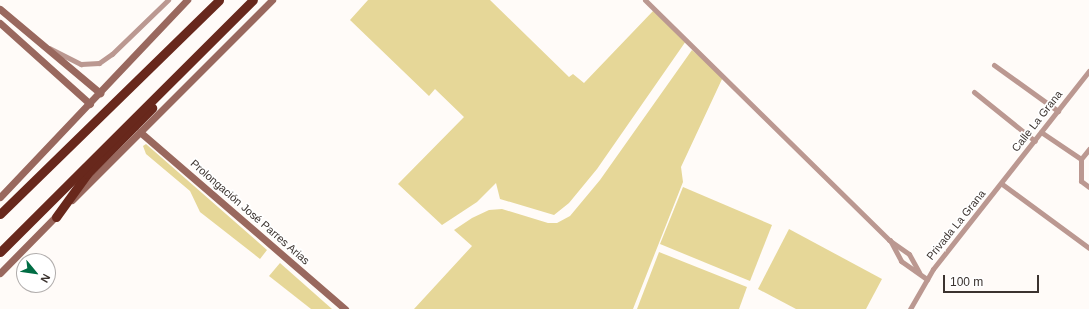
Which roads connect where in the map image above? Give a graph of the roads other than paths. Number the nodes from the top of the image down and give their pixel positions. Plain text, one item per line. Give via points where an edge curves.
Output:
1 (168, 0) edge
2 (188, 0) edge
3 (219, 0) edge
4 (252, 0) edge
5 (646, 0) edge
6 (269, 2) edge
7 (0, 9) edge
8 (0, 23) edge
9 (40, 44) junction
10 (205, 47) junction
11 (994, 65) dead end
12 (1089, 71) edge
13 (974, 92) dead end
14 (100, 93) junction
15 (90, 104) junction
16 (1058, 111) junction
17 (140, 132) junction
18 (1041, 132) junction
19 (1035, 141) junction
20 (1089, 149) edge
21 (1081, 159) junction
22 (1002, 184) junction
23 (1089, 187) edge
24 (0, 197) edge
25 (0, 214) edge
26 (56, 217) junction
27 (889, 240) junction
28 (1089, 248) edge
29 (0, 252) edge
30 (919, 272) junction
31 (0, 273) edge
32 (927, 279) junction
33 (345, 309) edge
34 (910, 309) edge

1 - 9 street via 112,54 99,63 76,63
2 - 14 main road
3 - 25 highway
4 - 10 highway
5 - 27 street
6 - 17 main road
7 - 9 main road
8 - 15 main road
9 - 14 main road
10 - 26 highway via 172,87 83,179
10 - 29 highway
11 - 16 street
12 - 16 street, Calle La Grana
13 - 19 street
14 - 15 main road
15 - 24 main road
16 - 18 street, Calle La Grana
17 - 26 main road
17 - 33 main road, Prolongación José Parres Arias
18 - 19 street, Calle La Grana
18 - 21 street
19 - 22 street, Calle La Grana
20 - 21 street
21 - 23 street via 1082,181
22 - 28 street
22 - 32 street, Privada La Grana
26 - 31 main road
27 - 30 street via 902,261
27 - 30 street via 909,254
30 - 32 street
32 - 34 street, Privada La Grana

